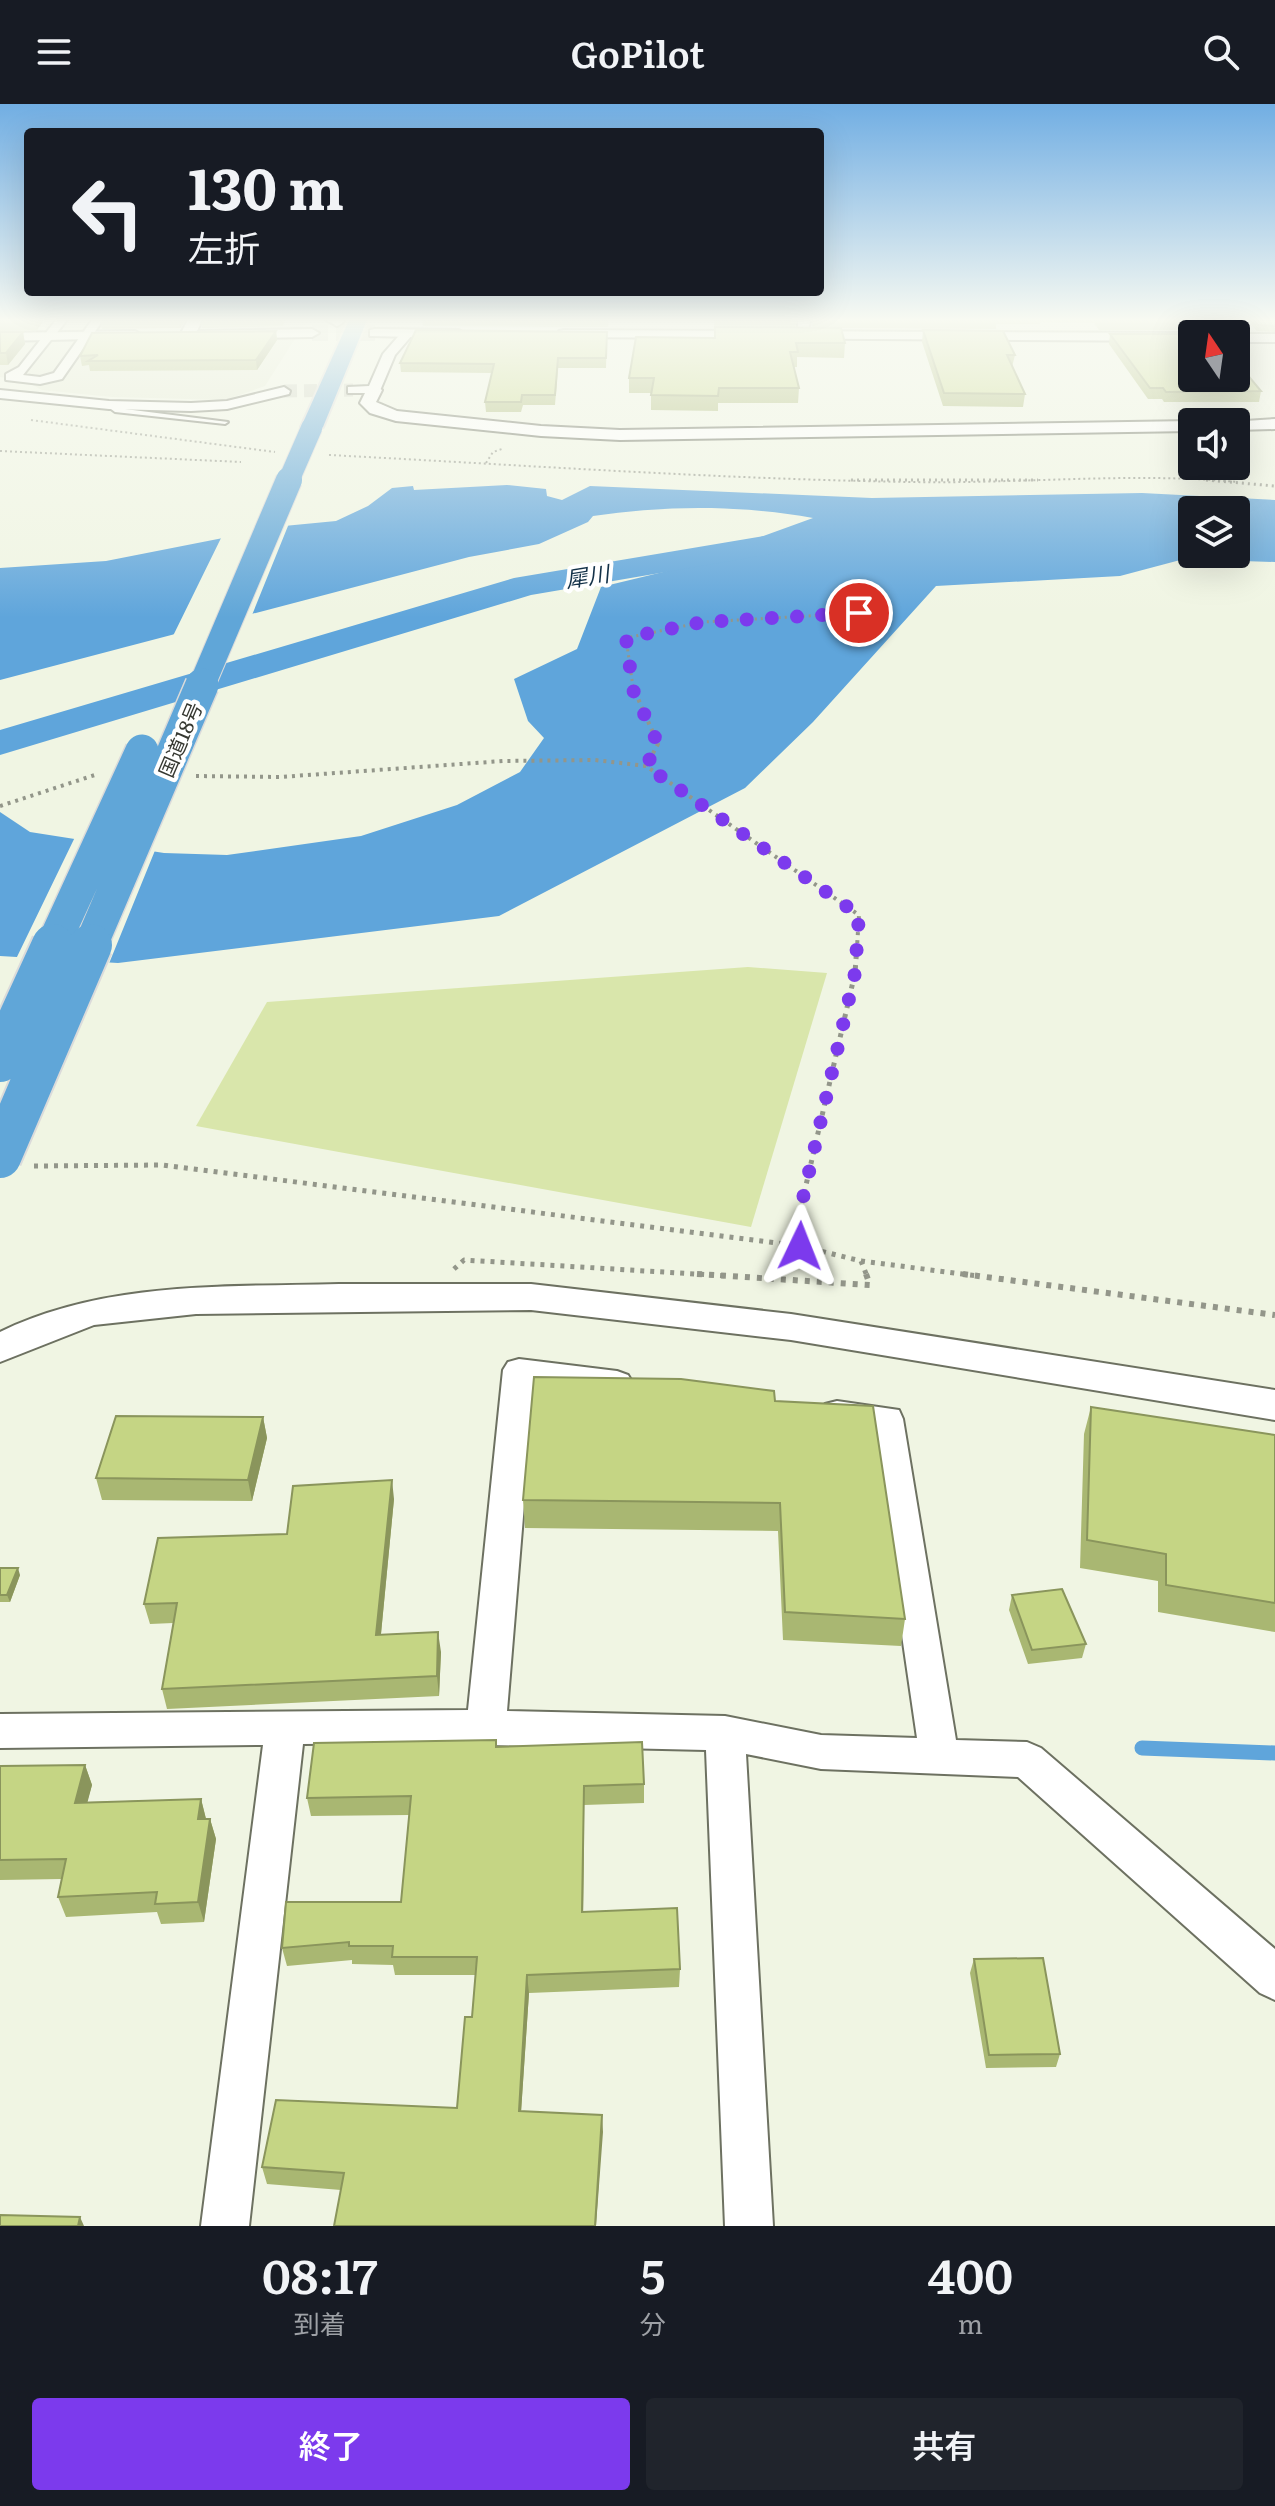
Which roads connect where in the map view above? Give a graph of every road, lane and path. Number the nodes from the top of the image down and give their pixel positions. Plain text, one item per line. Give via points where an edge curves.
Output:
1 (33, 419) edge
2 (198, 419) edge
3 (304, 419) edge
4 (425, 419) edge
5 (225, 422) dead end
6 (1275, 424) edge
7 (1250, 425) edge
8 (1178, 426) edge
9 (298, 434) junction
10 (0, 451) edge
11 (241, 462) dead end
12 (1275, 486) edge
13 (859, 613) dead end
14 (646, 766) junction
15 (109, 775) dead end
16 (187, 776) dead end
17 (0, 806) edge
18 (0, 1061) edge
19 (15, 1162) edge
20 (800, 1246) junction
21 (861, 1261) junction
22 (424, 1297) junction
23 (1275, 1315) edge
24 (0, 1348) edge
25 (642, 1386) edge
26 (1275, 1405) edge
27 (810, 1409) edge
28 (285, 1728) junction
29 (486, 1728) junction
30 (0, 1731) edge
31 (725, 1733) junction
32 (939, 1756) junction
33 (1275, 1978) edge
34 (225, 2226) edge
35 (749, 2226) edge

1 - 9 path
2 - 5 lane
3 - 9 highway, 国道18号
4 - 8 street via 620,435
6 - 7 street
9 - 12 path via 822,480 1118,478
9 - 18 highway, 国道18号, bridge
9 - 19 highway, 国道18号, bridge
10 - 11 path
13 - 14 path via 703,622 626,638 633,690 658,744
14 - 16 path via 595,760 503,761 280,777
14 - 20 path via 859,915 855,973 800,1211
15 - 17 path via 94,774
19 - 20 path via 162,1165
20 - 21 path
21 - 22 path via 870,1285 464,1260
21 - 23 path
22 - 24 street via 196,1301 90,1312
22 - 26 street via 531,1297 791,1327
25 - 29 street via 519,1370
27 - 32 street via 887,1419
28 - 29 street
28 - 30 street
28 - 34 street
29 - 31 street
31 - 32 street via 821,1752
31 - 35 street
32 - 33 street via 1027,1760

